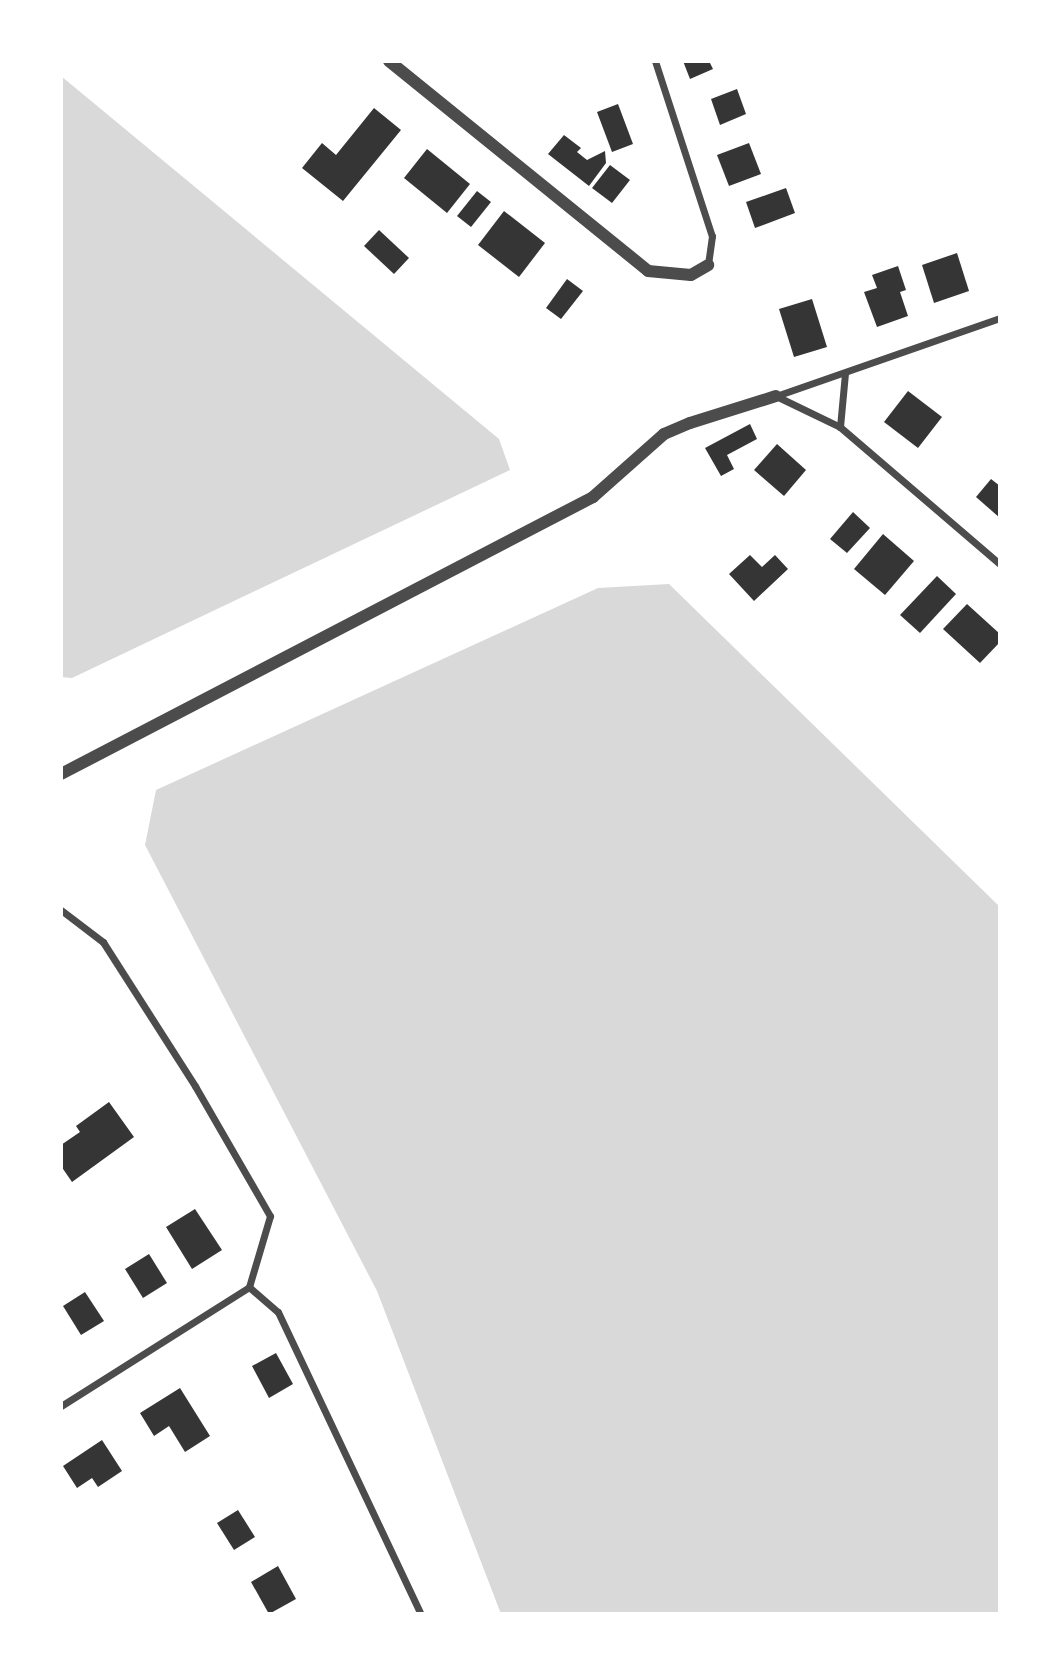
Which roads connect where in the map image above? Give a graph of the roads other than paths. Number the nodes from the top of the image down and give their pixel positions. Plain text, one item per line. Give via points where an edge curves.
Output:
1 (389, 61) edge
2 (655, 61) edge
3 (708, 265) joint
4 (1000, 318) edge
5 (845, 373) junction
6 (776, 396) junction
7 (840, 427) junction
8 (1000, 564) edge
9 (61, 774) edge
10 (61, 910) edge
11 (249, 1287) junction
12 (61, 1406) edge
13 (421, 1614) edge

1 - 3 street via 648,271 691,275
2 - 3 street via 712,236
4 - 5 street
5 - 6 street
5 - 7 street
6 - 7 street
6 - 9 street via 690,422 664,435 593,497
7 - 8 street
10 - 11 street via 103,943 195,1086 270,1216
11 - 12 street
11 - 13 street via 278,1312

